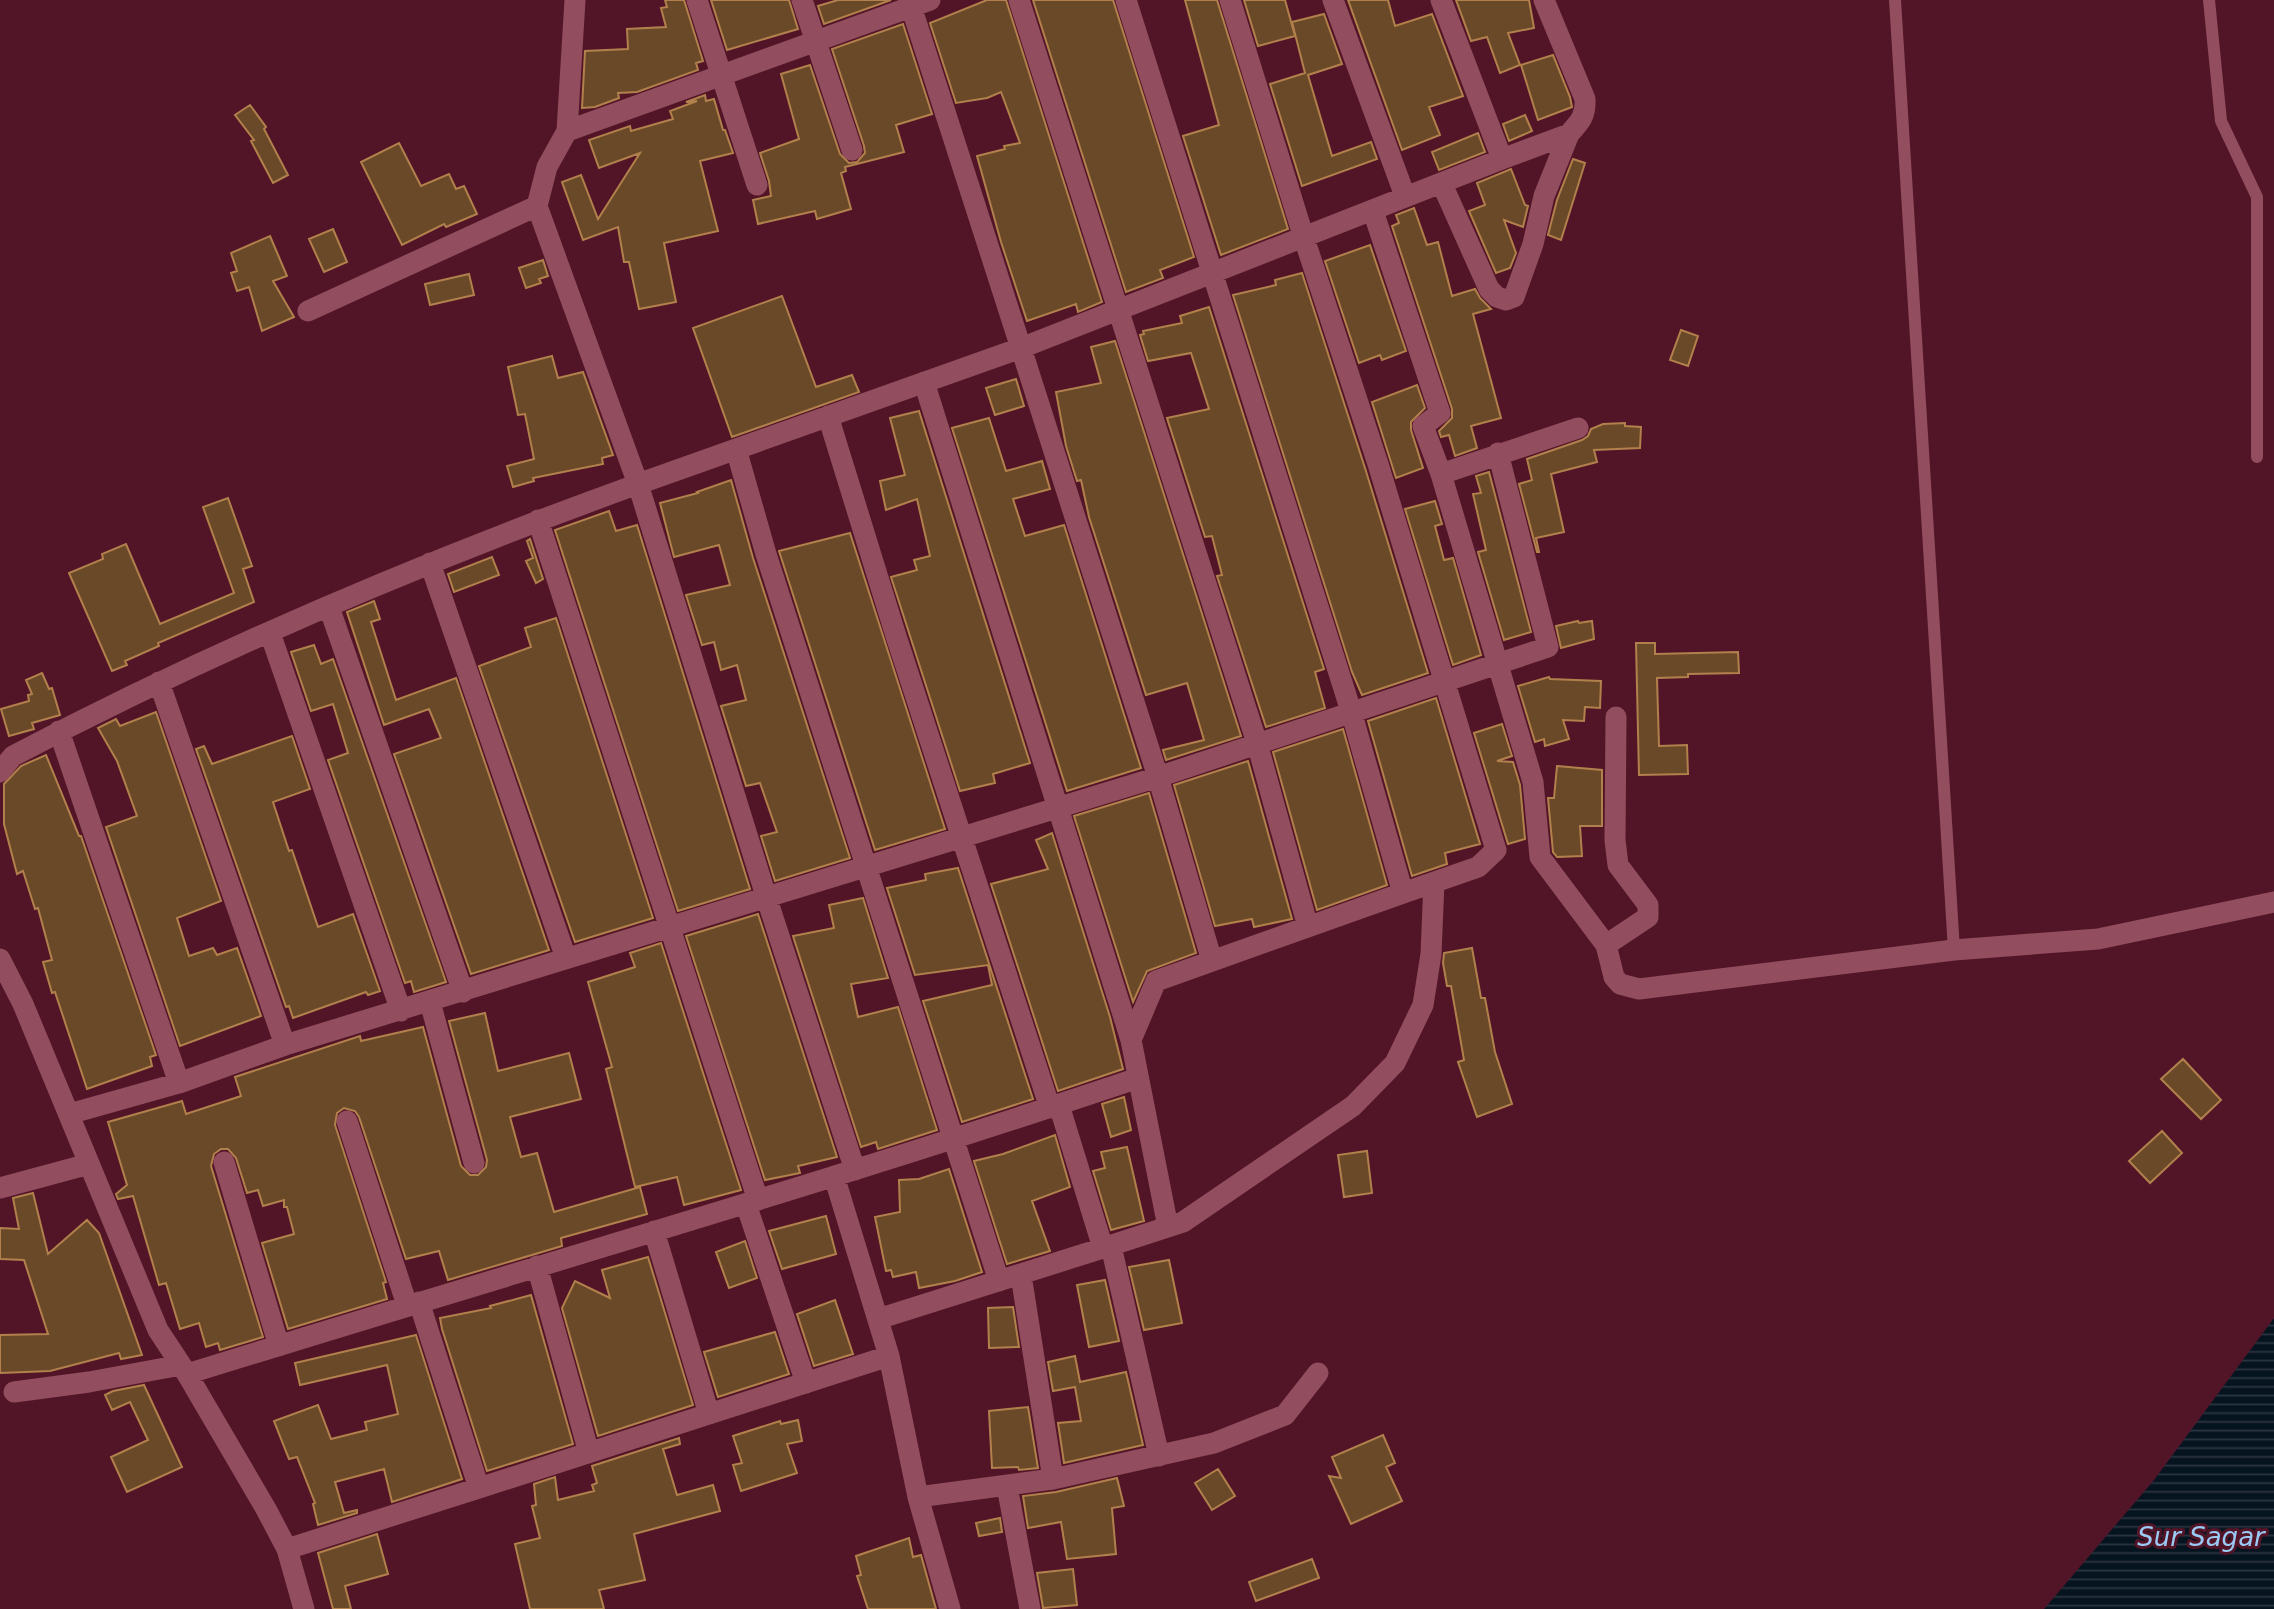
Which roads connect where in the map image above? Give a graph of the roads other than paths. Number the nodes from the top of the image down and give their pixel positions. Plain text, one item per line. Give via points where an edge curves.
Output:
1 (575, 0) edge
2 (697, 0) edge
3 (802, 0) edge
4 (1019, 0) edge
5 (1126, 0) edge
6 (1230, 0) edge
7 (1333, 0) edge
8 (1441, 0) edge
9 (1544, 0) edge
10 (1895, 0) edge
11 (2209, 0) edge
12 (917, 2) edge
13 (815, 43) junction
14 (721, 75) junction
15 (567, 131) junction
16 (1569, 134) junction
17 (852, 150) dead end
18 (1502, 159) junction
19 (1442, 184) junction
20 (757, 185) dead end
21 (1405, 196) junction
22 (537, 206) junction
23 (1373, 211) junction
24 (1304, 238) junction
25 (1211, 274) junction
26 (1119, 310) junction
27 (308, 311) dead end
28 (1021, 348) junction
29 (924, 382) junction
30 (828, 416) junction
31 (1578, 428) dead end
32 (736, 449) junction
33 (1498, 453) junction
34 (2257, 457) dead end
35 (1441, 474) junction
36 (638, 484) junction
37 (538, 520) junction
38 (430, 563) junction
39 (329, 607) junction
40 (270, 633) junction
41 (1498, 664) junction
42 (1444, 681) junction
43 (159, 682) junction
44 (1351, 711) junction
45 (1616, 717) dead end
46 (60, 731) junction
47 (1257, 743) junction
48 (0, 772) edge
49 (1158, 777) junction
50 (1057, 806) junction
51 (962, 835) junction
52 (864, 865) junction
53 (1434, 882) junction
54 (1403, 893) junction
55 (766, 896) junction
56 (2274, 902) edge
57 (669, 927) junction
58 (1308, 927) junction
59 (1606, 945) junction
60 (1954, 950) junction
61 (566, 958) junction
62 (0, 959) edge
63 (1212, 961) junction
64 (463, 992) junction
65 (430, 1002) junction
66 (401, 1011) junction
67 (1131, 1040) junction
68 (285, 1045) junction
69 (1138, 1078) junction
70 (179, 1083) junction
71 (1054, 1106) junction
72 (69, 1114) junction
73 (346, 1121) dead end
74 (952, 1139) junction
75 (224, 1162) dead end
76 (474, 1163) dead end
77 (89, 1164) junction
78 (855, 1170) junction
79 (834, 1176) junction
80 (0, 1188) edge
81 (752, 1202) junction
82 (1168, 1227) junction
83 (654, 1231) junction
84 (1107, 1247) junction
85 (537, 1266) junction
86 (1021, 1275) junction
87 (999, 1281) junction
88 (413, 1303) junction
89 (878, 1319) junction
90 (279, 1346) junction
91 (889, 1356) junction
92 (184, 1370) junction
93 (1318, 1373) dead end
94 (806, 1383) junction
95 (14, 1392) dead end
96 (709, 1414) junction
97 (589, 1452) junction
98 (1159, 1456) junction
99 (1053, 1479) junction
100 (1007, 1486) junction
101 (480, 1488) junction
102 (918, 1497) junction
103 (287, 1549) junction
104 (304, 1609) edge
105 (950, 1609) edge
106 (1030, 1609) edge

1 - 15 street
2 - 14 street
3 - 13 street
4 - 26 street
5 - 25 street
6 - 24 street
7 - 21 street
8 - 18 street
9 - 16 street via 1585,99 1583,120
10 - 60 lane
11 - 34 lane via 2221,121 2257,197
12 - 13 street
12 - 28 street
13 - 14 street
13 - 17 street
14 - 15 street
14 - 20 street
15 - 22 street via 547,167
16 - 18 street
16 - 19 street via 1544,196 1514,297 1506,300 1489,289
18 - 19 street
19 - 21 street
21 - 23 street
22 - 27 street
22 - 36 street
23 - 24 street
23 - 35 street via 1440,414 1423,426
24 - 25 street
24 - 42 street
25 - 26 street
25 - 44 street
26 - 28 street
26 - 47 street
28 - 29 street
28 - 49 street
29 - 30 street
29 - 50 street
30 - 32 street
30 - 51 street
31 - 33 street
32 - 36 street
32 - 52 street
33 - 35 street
33 - 41 street via 1548,647
35 - 41 street
36 - 37 street
36 - 55 street
37 - 38 street
37 - 57 street
38 - 39 street
38 - 61 street
39 - 40 street
39 - 64 street
40 - 43 street
40 - 66 street
41 - 42 street
41 - 59 street via 1533,782 1540,857
42 - 44 street
42 - 53 street via 1496,850 1478,867
43 - 46 street
43 - 68 street
44 - 47 street
44 - 54 street
45 - 59 street via 1618,865 1648,905 1648,916
46 - 48 street via 13,755
46 - 70 street
47 - 49 street
47 - 58 street
49 - 50 street
49 - 63 street
50 - 51 street
50 - 67 street
51 - 52 street
51 - 71 street
52 - 55 street
52 - 74 street
53 - 54 street
53 - 82 street via 1423,1005 1395,1063 1353,1106 1184,1222
54 - 58 street
55 - 57 street
55 - 78 street
56 - 60 street via 2098,939
57 - 61 street
57 - 81 street
58 - 63 street
59 - 60 street via 1614,978 1639,989
61 - 64 street
62 - 72 street
63 - 67 street via 1156,981
64 - 65 street
65 - 66 street
65 - 76 street
66 - 68 street
67 - 69 street
68 - 70 street
69 - 71 street
69 - 82 street
70 - 72 street
71 - 74 street
71 - 84 street
72 - 77 street
73 - 88 street
74 - 78 street
74 - 87 street
75 - 90 street
77 - 80 street
77 - 92 street via 158,1330
78 - 79 street
79 - 81 street
79 - 89 street
81 - 83 street
81 - 94 street
82 - 84 street
83 - 85 street
83 - 96 street
84 - 86 street
84 - 98 street
85 - 88 street
85 - 97 street
86 - 87 street
86 - 99 street
87 - 89 street
88 - 90 street
88 - 101 street
89 - 91 street
90 - 92 street
91 - 94 street
91 - 102 street
92 - 95 street
92 - 103 street
93 - 98 street via 1285,1415 1214,1443
94 - 96 street
96 - 97 street
97 - 101 street
98 - 99 street
99 - 100 street
100 - 102 street
100 - 106 street
101 - 103 street
102 - 105 street
103 - 104 street

